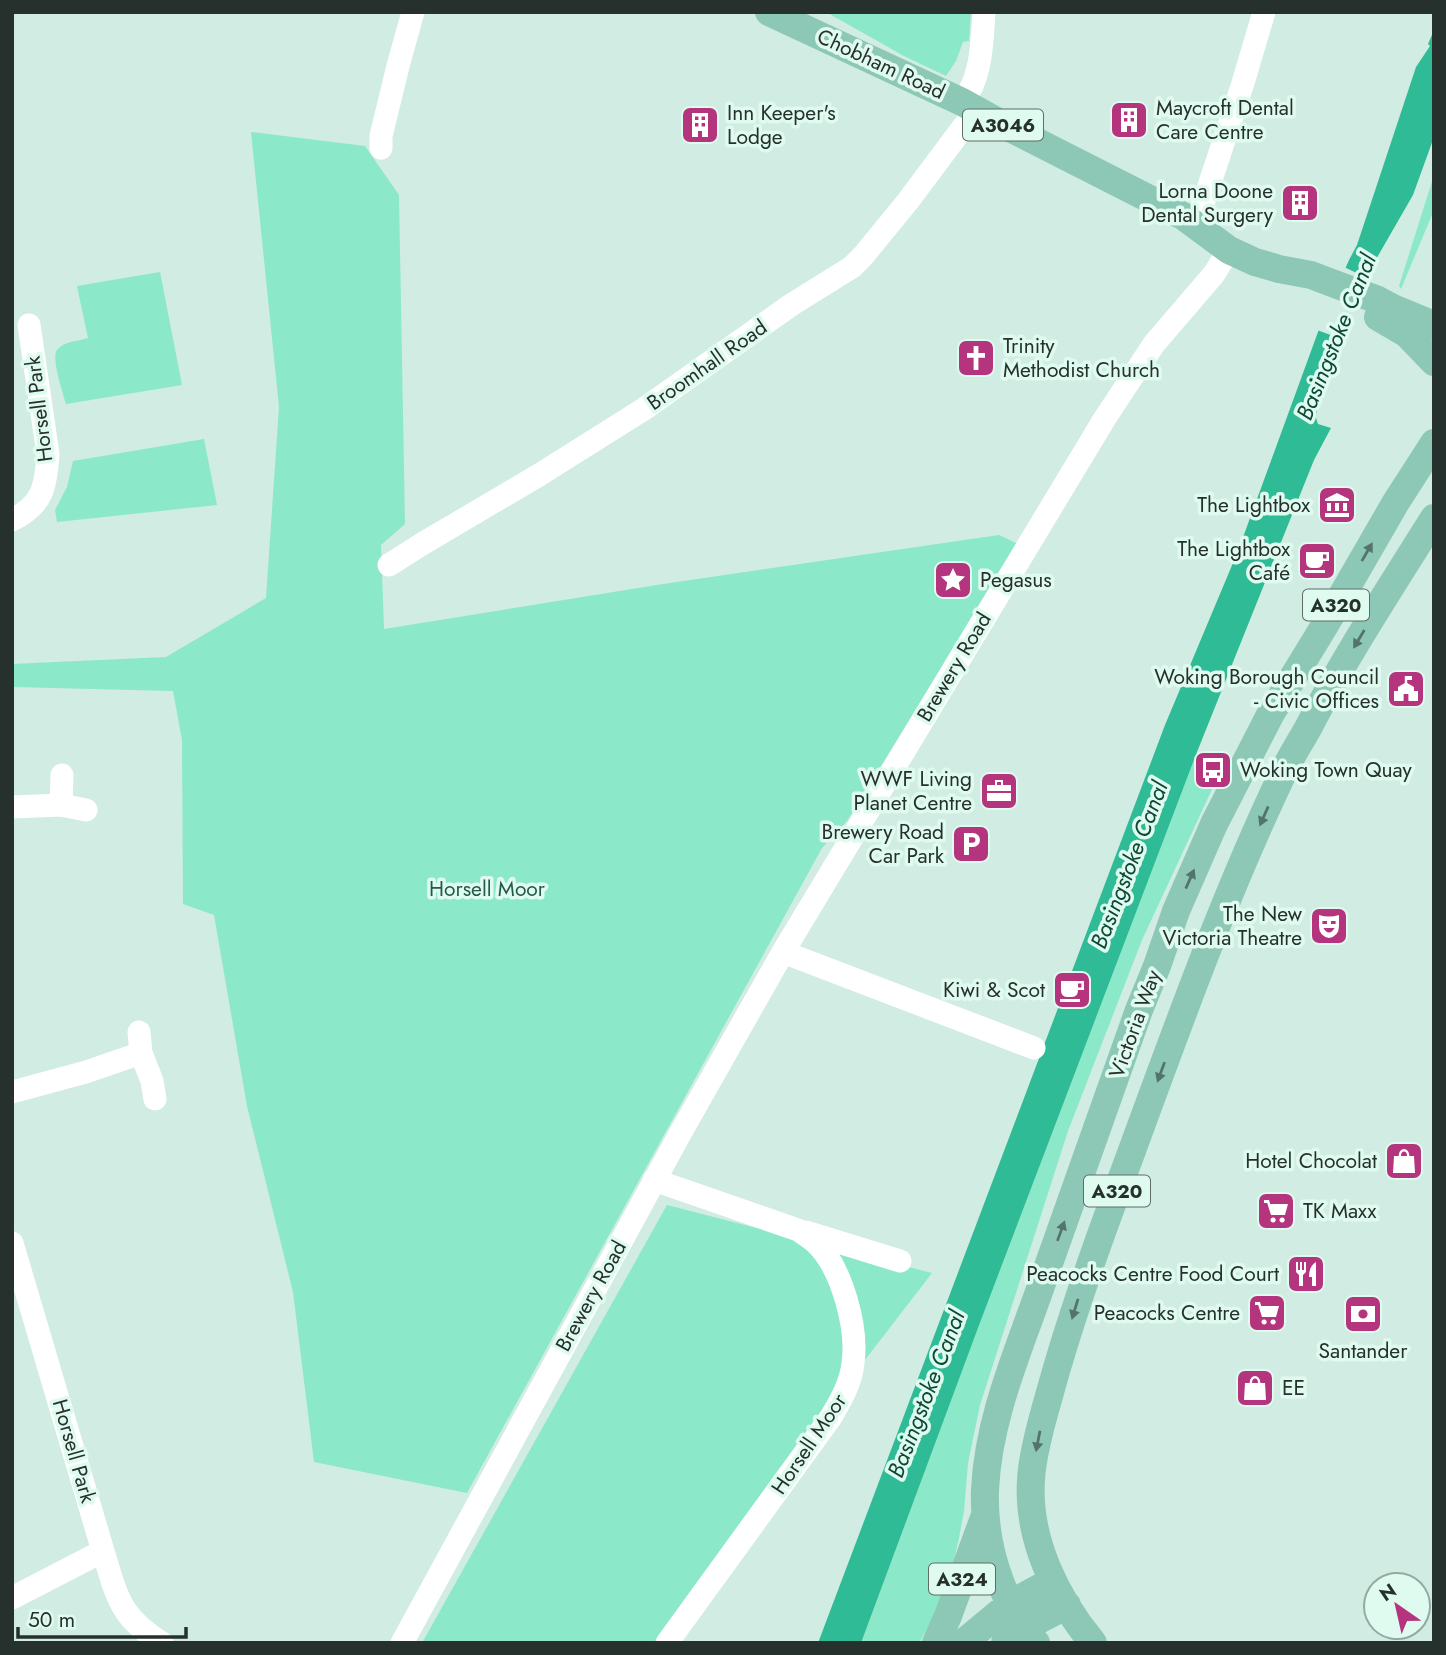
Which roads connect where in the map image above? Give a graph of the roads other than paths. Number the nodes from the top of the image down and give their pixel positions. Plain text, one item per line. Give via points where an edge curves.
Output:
1 (413, 12) edge
2 (769, 12) edge
3 (984, 12) edge
4 (1264, 12) edge
5 (970, 107) junction
6 (381, 148) dead end
7 (1196, 225) junction
8 (1229, 250) junction
9 (1381, 308) junction
10 (29, 325) dead end
11 (1434, 326) edge
12 (1433, 357) edge
13 (1432, 442) edge
14 (1434, 518) edge
15 (12, 520) edge
16 (389, 565) dead end
17 (62, 775) dead end
18 (61, 805) junction
19 (12, 807) edge
20 (86, 810) dead end
21 (783, 952) junction
22 (1034, 1048) dead end
23 (159, 1086) dead end
24 (12, 1092) edge
25 (654, 1180) junction
26 (798, 1230) junction
27 (12, 1243) edge
28 (900, 1261) dead end
29 (985, 1514) junction
30 (103, 1552) junction
31 (1052, 1581) junction
32 (12, 1598) edge
33 (1010, 1604) junction
34 (1067, 1605) junction
35 (1022, 1638) edge
36 (162, 1643) edge
37 (402, 1643) edge
38 (667, 1643) edge
39 (936, 1643) edge
40 (963, 1643) edge
41 (1093, 1643) edge

1 - 6 street
2 - 5 main road, Chobham Road / A3046
3 - 5 street, Broomhall Road
4 - 7 street
5 - 7 main road, Chobham Road / A3046
5 - 16 street, Broomhall Road via 964,126 852,267 644,409
7 - 8 main road, Chobham Road / A3046
8 - 9 main road, Chobham Road / A3046 via 1255,262 1311,275 1330,289
8 - 21 street, Brewery Road via 1130,379
9 - 11 main road, Chobham Road / A3046
9 - 12 main road, Chobham Road / A3046 via 1419,331
10 - 15 street, Horsell Park via 47,471 37,503
29 -> 13 main road, Victoria Way / A320 via 987,1459 1013,1365 1176,911 1270,715
14 -> 31 main road, Victoria Way / A320 via 1284,771 1184,1007 1086,1274 1041,1424 1031,1479 1031,1509
17 - 18 street
18 - 19 street
18 - 20 street
21 - 22 street
21 - 25 street, Brewery Road
23 - 24 street via 140,1043 86,1072
25 - 26 street, Horsell Moor
25 - 37 street, Brewery Road
26 - 28 street, Horsell Moor
26 - 38 street, Horsell Moor via 822,1250 843,1291 854,1345 849,1381 831,1417
27 - 30 street, Horsell Park
29 - 33 main road, Victoria Way / A320 via 995,1567
29 - 39 main road, A324
30 - 32 street
30 - 36 street, Horsell Park via 127,1613
31 - 33 main road, A324
31 - 34 main road, Victoria Way / A320
33 - 35 main road, Victoria Way / A320
33 - 40 main road, A324
34 - 35 main road
34 - 41 main road, Victoria Way / A320

